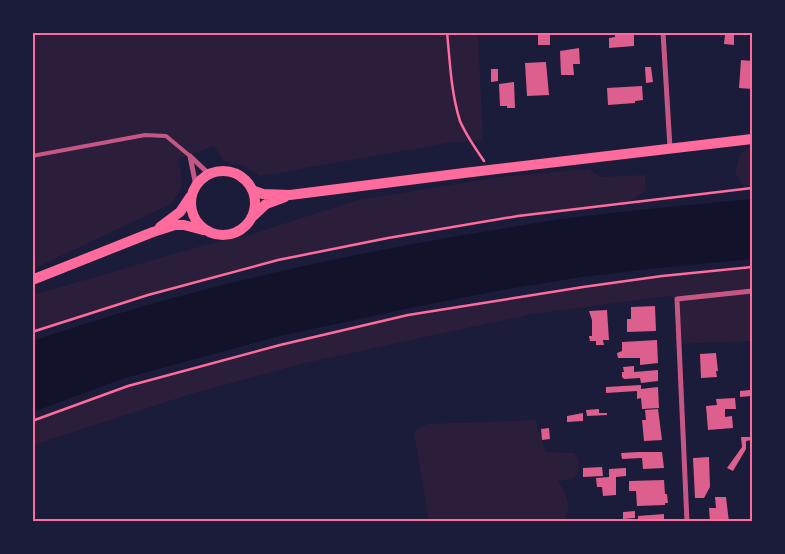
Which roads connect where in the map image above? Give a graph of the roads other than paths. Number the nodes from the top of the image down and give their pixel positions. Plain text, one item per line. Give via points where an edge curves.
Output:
1 (663, 32) edge
2 (752, 139) edge
3 (670, 148) junction
4 (32, 156) edge
5 (190, 156) junction
6 (209, 174) junction
7 (194, 190) junction
8 (252, 190) junction
9 (290, 195) junction
10 (250, 219) junction
11 (207, 231) junction
12 (153, 232) junction
13 (32, 280) edge
14 (752, 292) edge
15 (687, 522) edge

1 - 3 street
2 - 3 main road
3 - 9 main road
4 - 5 lane via 145,135 166,136
5 - 6 street
5 - 7 street
6 - 7 main road
6 - 8 main road via 233,173 246,181
7 - 11 main road via 192,211 200,226
7 - 12 main road via 180,212
8 - 9 main road via 263,194
8 - 10 main road via 254,210
9 - 10 main road via 266,204
10 - 11 main road via 235,233 224,235
11 - 12 main road via 184,225
12 - 13 main road
14 - 15 street via 677,300

